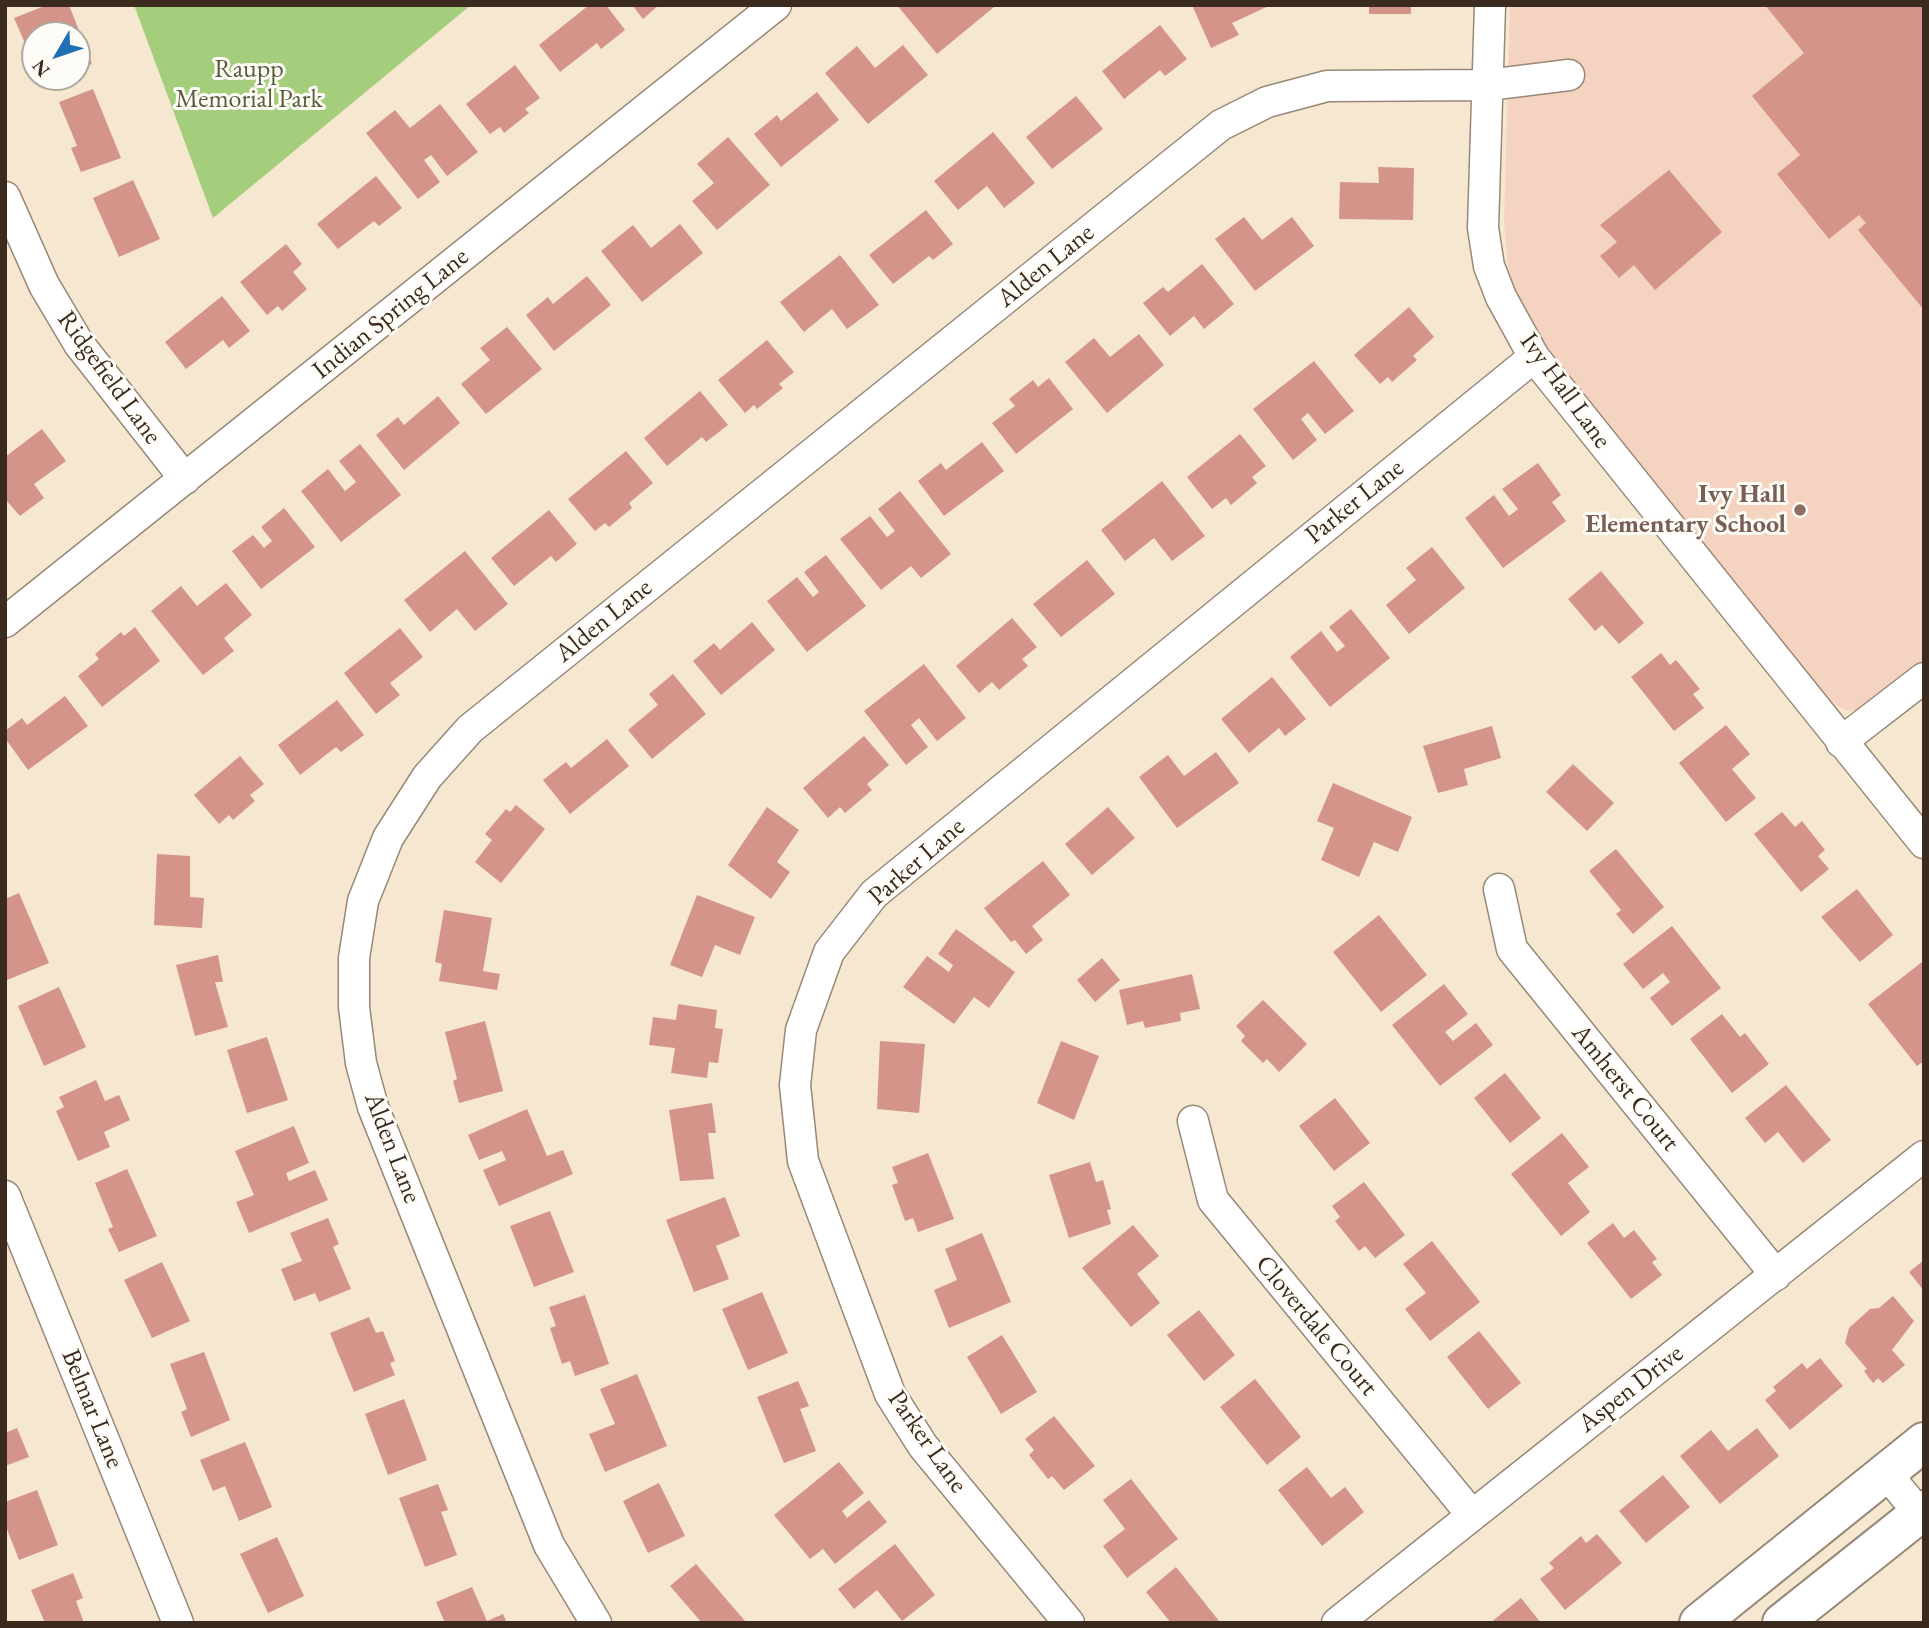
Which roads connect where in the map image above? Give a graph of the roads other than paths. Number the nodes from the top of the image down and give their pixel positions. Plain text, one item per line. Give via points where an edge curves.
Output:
1 (776, 5) edge
2 (1490, 5) edge
3 (1569, 75) dead end
4 (1488, 85) junction
5 (5, 197) edge
6 (1534, 357) junction
7 (185, 479) junction
8 (5, 622) edge
9 (1924, 678) edge
10 (1841, 742) junction
11 (1924, 843) edge
12 (1499, 888) dead end
13 (1193, 1121) dead end
14 (1924, 1156) edge
15 (5, 1196) edge
16 (1776, 1275) junction
17 (1922, 1446) edge
18 (1885, 1472) junction
19 (1922, 1514) edge
20 (1472, 1515) junction
21 (178, 1623) edge
22 (596, 1623) edge
23 (1069, 1623) edge
24 (1337, 1623) edge
25 (1699, 1623) edge
26 (1783, 1623) edge

1 - 7 street, Indian Spring Lane
2 - 4 street, Ivy Hall Lane
3 - 4 street, Alden Lane
4 - 6 street, Ivy Hall Lane via 1483,228 1489,266
4 - 22 street, Alden Lane via 1327,86 1267,102 1221,125 470,729 427,778 388,838 363,901 354,958 361,1063 373,1107 549,1545
5 - 7 street, Ridgefield Lane via 44,285 79,344
6 - 10 street, Ivy Hall Lane
6 - 23 street, Parker Lane via 874,894 830,952 801,1030 795,1085 803,1161 890,1394 923,1446
7 - 8 street, Indian Spring Lane
9 - 10 street
10 - 11 street, Ivy Hall Lane
12 - 16 street, Amherst Court via 1512,949
13 - 20 street, Cloverdale Court via 1213,1200
14 - 16 street, Aspen Drive
15 - 21 street, Belmar Lane
16 - 20 street, Aspen Drive
17 - 18 main road
18 - 19 street
18 - 25 main road
19 - 26 main road
20 - 24 street, Aspen Drive

